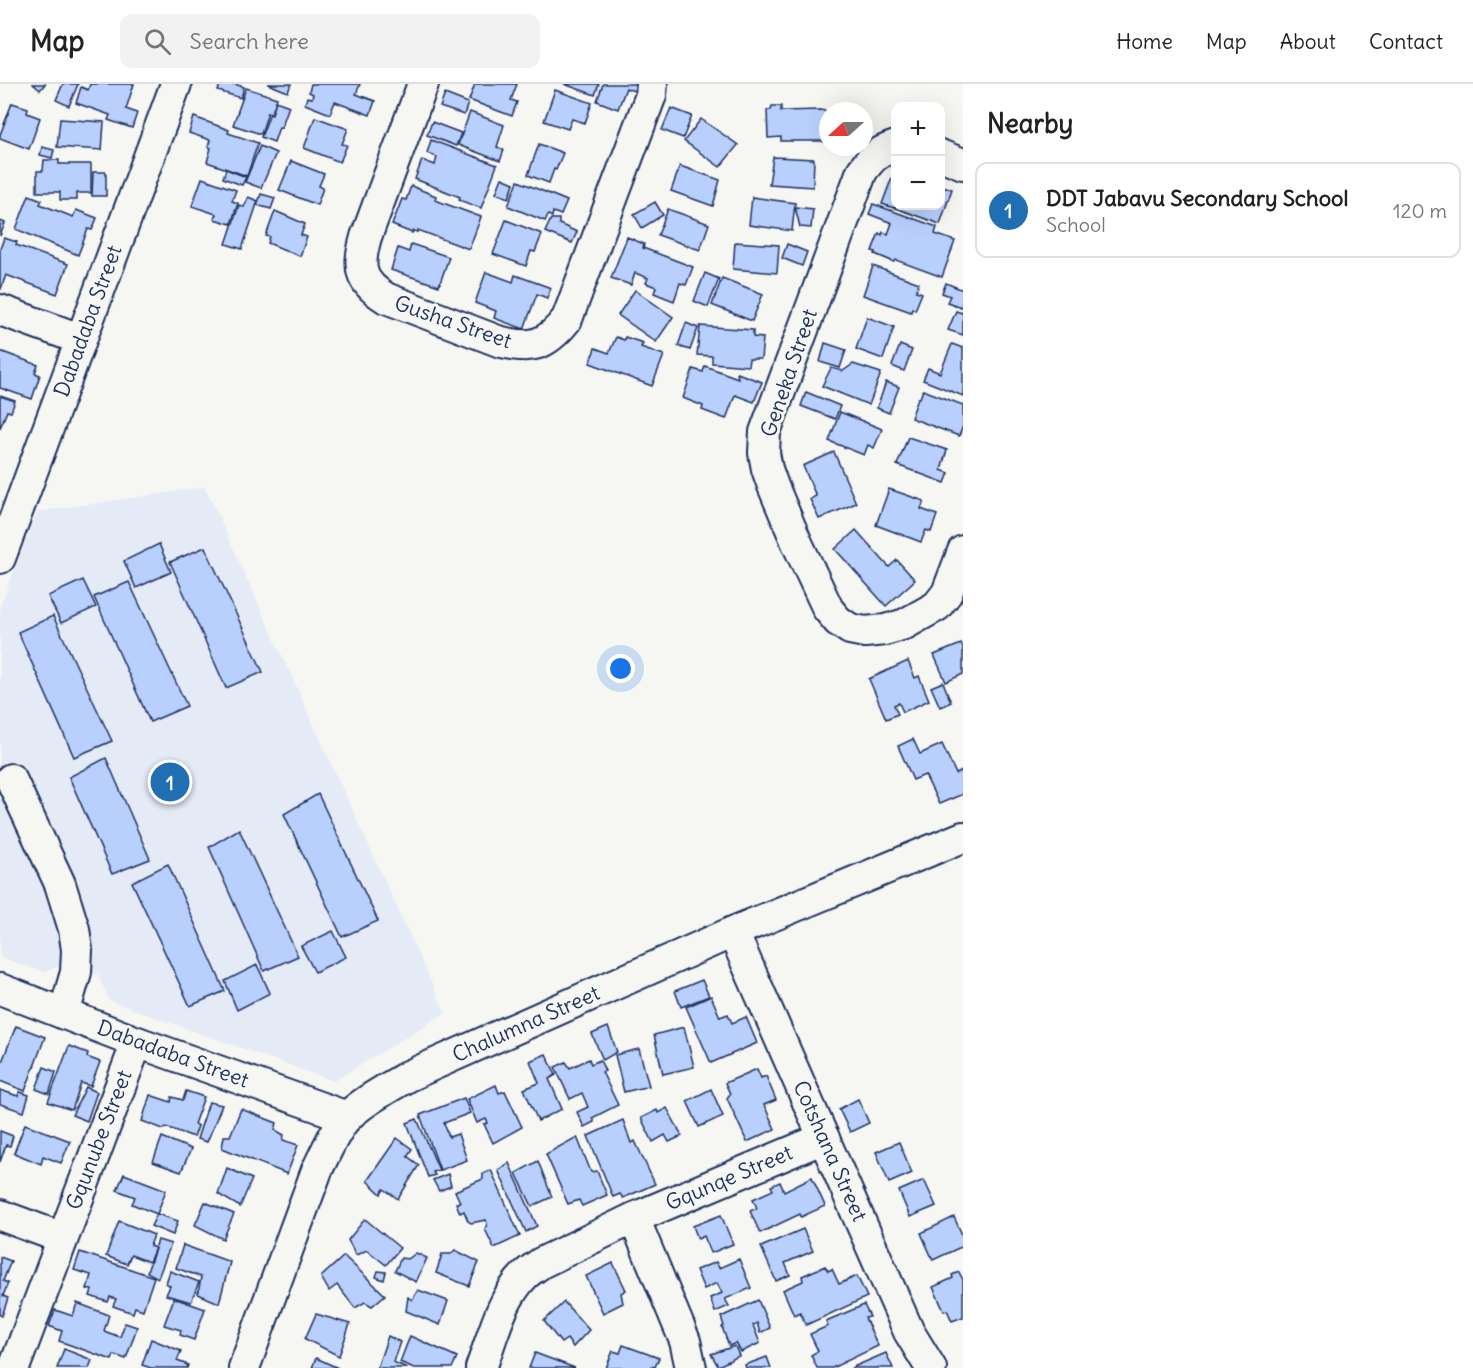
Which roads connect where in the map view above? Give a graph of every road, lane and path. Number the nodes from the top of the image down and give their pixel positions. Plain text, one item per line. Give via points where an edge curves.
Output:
1 (176, 84) edge
2 (423, 84) edge
3 (652, 84) edge
4 (891, 147) edge
5 (943, 156) edge
6 (963, 164) edge
7 (0, 310) edge
8 (80, 339) junction
9 (963, 551) edge
10 (0, 558) edge
11 (12, 779) dead end
12 (963, 837) edge
13 (733, 932) junction
14 (0, 989) edge
15 (64, 1014) junction
16 (136, 1042) junction
17 (347, 1117) junction
18 (824, 1138) junction
19 (0, 1215) edge
20 (634, 1218) junction
21 (62, 1238) junction
22 (14, 1368) edge
23 (244, 1368) edge
24 (481, 1368) edge
25 (691, 1368) edge
26 (931, 1368) edge

1 - 8 street, Dabadaba Street
2 - 3 street, Gusha Street via 366,237 362,268 366,281 386,298 498,341 531,345 556,333 567,318
4 - 9 street, Geneka Street via 872,158 862,171 765,432 764,453 773,486 828,609 850,629 885,630 937,606 947,593
5 - 6 street
7 - 8 street
8 - 10 street, Dabadaba Street
11 - 15 street via 60,884 74,929 76,972
12 - 13 street, Chalumna Street
13 - 17 street, Chalumna Street via 408,1076
13 - 18 street, Cotshana Street
14 - 15 street, Dabadaba Street
15 - 16 street, Dabadaba Street
16 - 17 street, Dabadaba Street
16 - 21 street, Gqunube Street
17 - 23 street, Chalumna Street via 317,1170
18 - 20 street, Gqunqe Street
18 - 26 street, Cotshana Street via 909,1332
19 - 21 street, Gqunube Street
20 - 24 street, Gqunqe Street via 526,1273 506,1302
20 - 25 street via 686,1341
21 - 22 street, Gqunube Street

